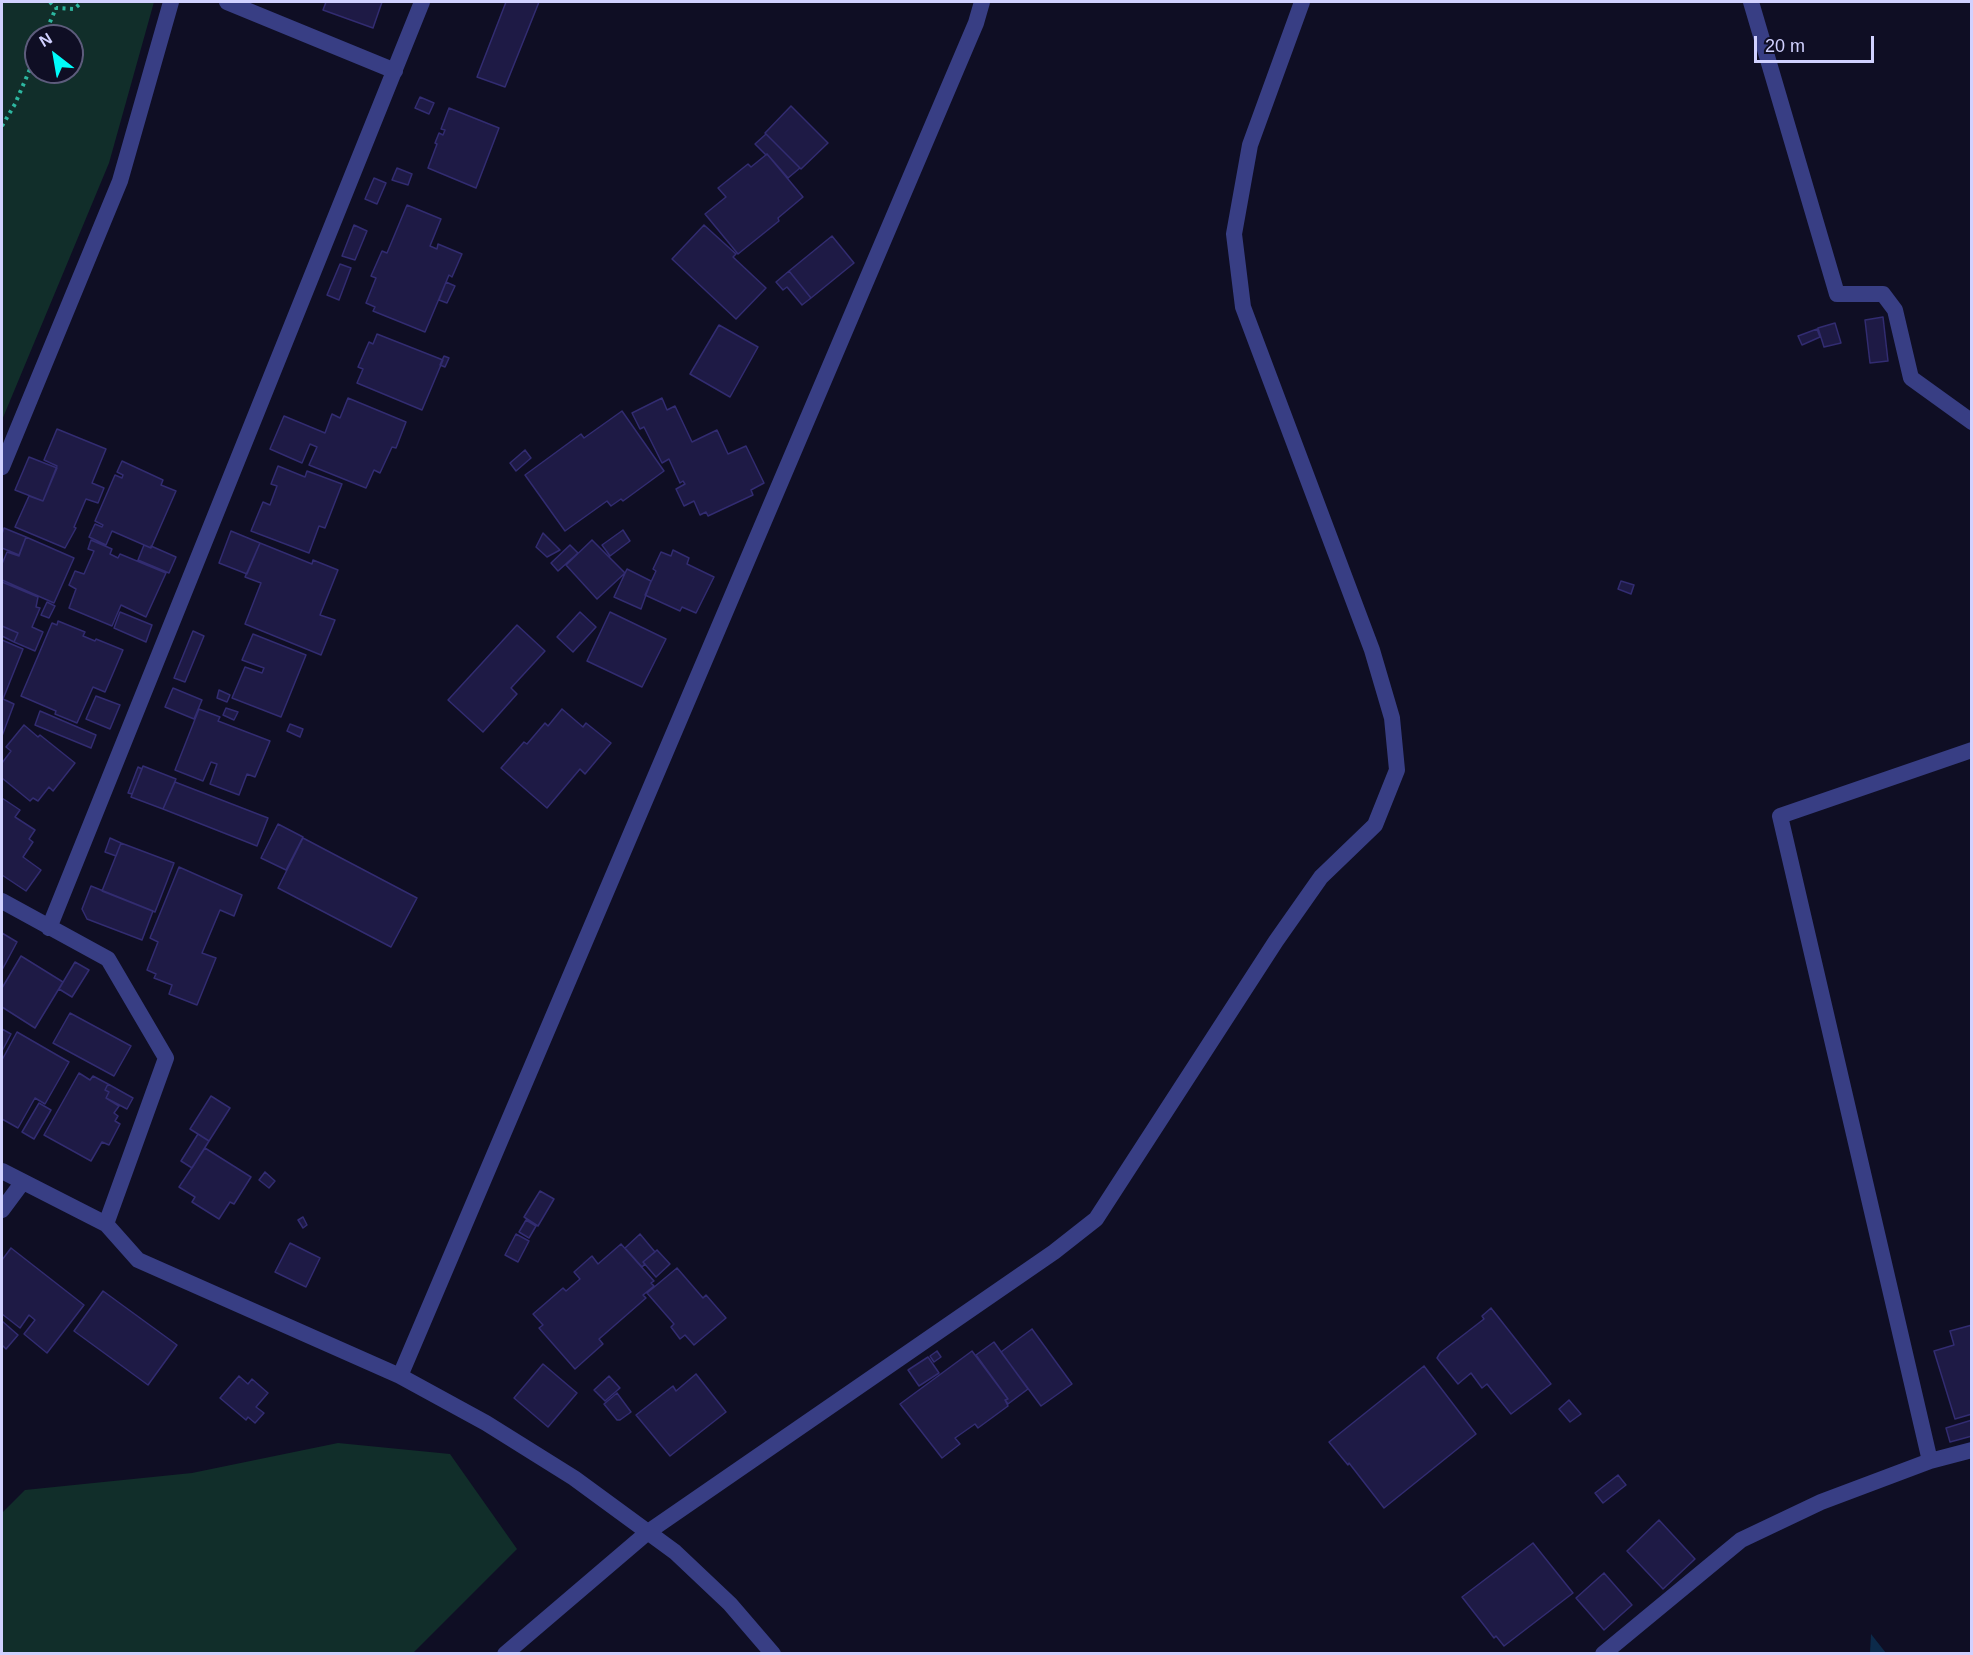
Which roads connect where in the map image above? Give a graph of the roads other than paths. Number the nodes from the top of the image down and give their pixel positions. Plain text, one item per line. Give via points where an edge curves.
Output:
1 (171, 2) edge
2 (227, 2) edge
3 (422, 2) edge
4 (982, 2) edge
5 (1302, 2) edge
6 (1751, 2) edge
7 (395, 71) junction
8 (1971, 422) edge
9 (2, 467) edge
10 (1971, 750) edge
11 (2, 901) edge
12 (49, 928) junction
13 (2, 1171) edge
14 (22, 1183) junction
15 (2, 1210) edge
16 (106, 1224) junction
17 (400, 1376) junction
18 (1971, 1450) edge
19 (1930, 1461) junction
20 (648, 1532) junction
21 (506, 1653) edge
22 (773, 1653) edge
23 (1603, 1653) edge

1 - 9 street via 120,181
2 - 7 street
3 - 7 street
4 - 17 street
5 - 20 street via 1250,145 1234,234 1243,307 1372,650 1392,718 1397,770 1374,825 1321,878 1276,941 1096,1220
6 - 8 street via 1837,294 1883,294 1895,310 1911,378
7 - 12 street
10 - 19 street via 1780,816
11 - 12 street
12 - 16 street via 108,959 166,1058
13 - 14 street
14 - 15 street
14 - 16 street
16 - 17 street via 138,1260
17 - 20 street via 564,1472
18 - 19 street
19 - 23 street via 1821,1502 1741,1540
20 - 21 street
20 - 22 street via 730,1604

